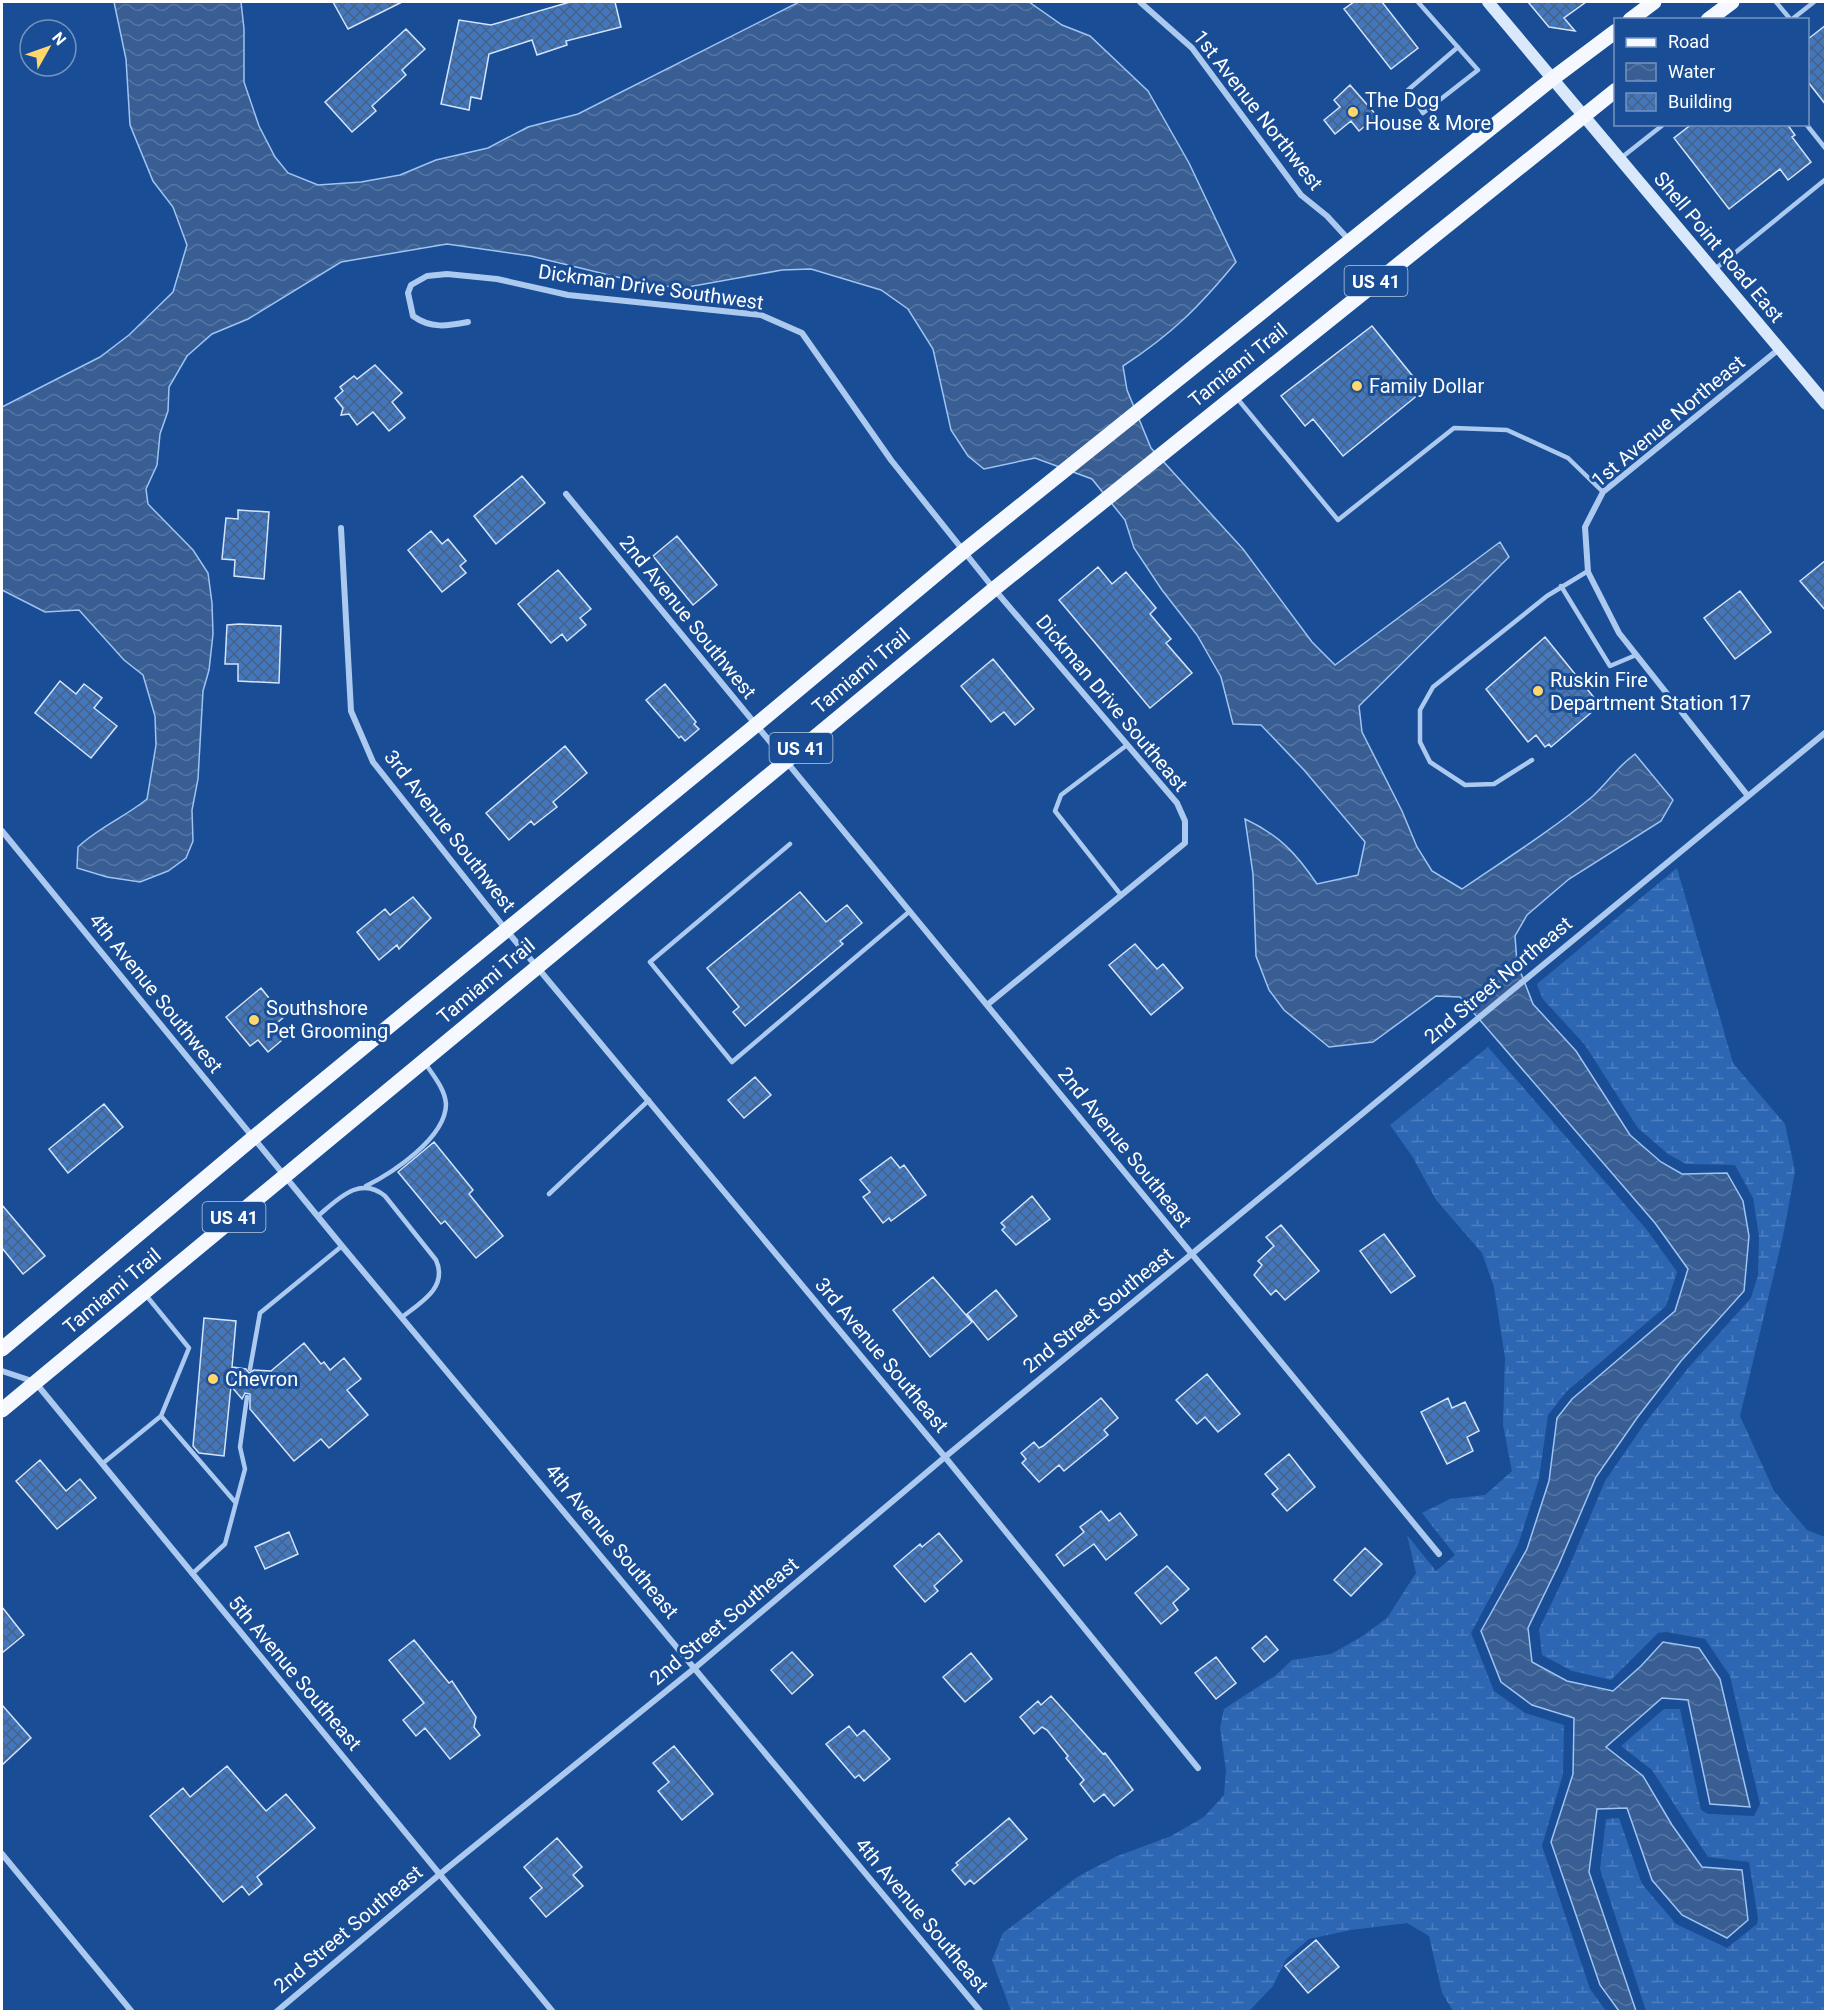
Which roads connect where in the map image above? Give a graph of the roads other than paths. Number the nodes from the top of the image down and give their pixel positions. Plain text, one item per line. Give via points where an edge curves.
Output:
1 (1140, 2) edge
2 (1418, 2) edge
3 (1488, 2) edge
4 (1654, 2) edge
5 (1732, 2) edge
6 (1776, 2) edge
7 (1814, 2) edge
8 (1717, 17) edge
9 (1633, 18) edge
10 (1789, 18) edge
11 (1794, 18) edge
12 (1614, 32) edge
13 (1458, 47) junction
14 (1552, 79) junction
15 (1614, 92) edge
16 (1582, 116) junction
17 (1662, 126) edge
18 (1808, 126) edge
19 (1826, 149) edge
20 (1619, 159) junction
21 (1826, 179) edge
22 (1350, 241) junction
23 (1713, 271) junction
24 (468, 322) dead end
25 (1779, 349) junction
26 (1234, 395) junction
27 (1826, 404) edge
28 (1603, 492) junction
29 (566, 494) dead end
30 (340, 528) dead end
31 (964, 551) junction
32 (1588, 571) junction
33 (1561, 586) junction
34 (994, 588) junction
35 (1636, 655) junction
36 (756, 725) junction
37 (1826, 732) edge
38 (1128, 745) junction
39 (786, 760) junction
40 (1532, 760) dead end
41 (1748, 796) junction
42 (2, 831) edge
43 (790, 844) dead end
44 (1121, 894) junction
45 (910, 911) junction
46 (507, 931) junction
47 (537, 966) junction
48 (987, 1005) junction
49 (423, 1061) junction
50 (649, 1100) junction
51 (253, 1138) junction
52 (285, 1176) junction
53 (365, 1186) junction
54 (549, 1194) dead end
55 (318, 1216) junction
56 (342, 1246) junction
57 (1192, 1254) junction
58 (143, 1292) junction
59 (402, 1317) junction
60 (2, 1349) edge
61 (250, 1369) dead end
62 (2, 1371) edge
63 (35, 1382) junction
64 (247, 1397) dead end
65 (2, 1410) edge
66 (161, 1416) junction
67 (945, 1457) junction
68 (102, 1464) junction
69 (236, 1503) junction
70 (1439, 1554) dead end
71 (192, 1574) junction
72 (696, 1666) junction
73 (1198, 1768) dead end
74 (2, 1854) edge
75 (440, 1874) junction
76 (132, 2012) edge
77 (276, 2012) edge
78 (553, 2012) edge
79 (981, 2012) edge

1 - 22 street, 1st Avenue Northwest via 1192,48 1300,195
2 - 13 lane
3 - 14 street, Shell Point Road East
4 - 9 main road
5 - 8 main road
6 - 10 lane
7 - 11 lane
12 - 14 main road, Tamiami Trail / US 41
13 - 13 lane via 1408,90 1423,113 1478,70
14 - 16 street, Shell Point Road East
14 - 22 main road, Tamiami Trail / US 41
15 - 16 main road, Tamiami Trail / US 41
16 - 20 street, Shell Point Road East
16 - 26 main road, Tamiami Trail / US 41
17 - 20 lane
18 - 19 lane
20 - 23 street, Shell Point Road East
21 - 23 lane
22 - 31 main road, Tamiami Trail / US 41
23 - 25 street, Shell Point Road East
24 - 31 street, Dickman Drive Southwest via 424,324 413,316 408,293 411,285 427,276 478,276 568,295 761,315 802,333 891,460
25 - 27 street, Shell Point Road East
25 - 28 street, 1st Avenue Northeast
26 - 28 lane via 1338,520 1454,428 1507,430 1568,458
26 - 34 main road, Tamiami Trail / US 41
28 - 32 street, 1st Avenue Northeast via 1585,526
29 - 36 street, 2nd Avenue Southwest
30 - 46 street, 3rd Avenue Southwest via 351,711 373,762
31 - 34 street, Dickman Drive Southwest
31 - 36 main road, Tamiami Trail / US 41
32 - 33 lane
32 - 35 street, 1st Avenue Northeast via 1619,633
33 - 35 lane via 1610,666
33 - 40 lane via 1432,687 1420,710 1420,742 1430,762 1465,785 1494,784
34 - 38 street, Dickman Drive Southeast
34 - 39 main road, Tamiami Trail / US 41
35 - 41 street, 1st Avenue Northeast
36 - 39 street, 2nd Avenue Southwest
36 - 46 main road, Tamiami Trail / US 41
37 - 41 street, 2nd Street Northeast
38 - 44 street, Dickman Drive Southeast via 1177,803 1185,821 1185,843
38 - 44 lane via 1061,795 1055,811
39 - 45 street, 2nd Avenue Southeast
39 - 47 main road, Tamiami Trail / US 41
41 - 57 street, 2nd Street Northeast
42 - 51 street, 4th Avenue Southwest
43 - 45 lane via 650,962 732,1062
44 - 48 street, Dickman Drive Southeast
45 - 48 street, 2nd Avenue Southeast
46 - 47 street, 3rd Avenue Southwest
46 - 51 main road, Tamiami Trail / US 41
47 - 49 main road, Tamiami Trail / US 41
47 - 50 street, 3rd Avenue Southeast
48 - 57 street, 2nd Avenue Southeast
49 - 52 main road, Tamiami Trail / US 41
49 - 53 lane via 443,1092 443,1118 421,1147 398,1167
50 - 54 lane
50 - 67 street, 3rd Avenue Southeast
51 - 52 street, 4th Avenue Southwest
51 - 60 main road, Tamiami Trail / US 41
52 - 55 street, 4th Avenue Southeast
52 - 58 main road, Tamiami Trail / US 41
53 - 55 lane via 345,1194
53 - 59 lane via 385,1196 436,1260 441,1272 432,1292
55 - 56 street, 4th Avenue Southeast
56 - 59 street, 4th Avenue Southeast
56 - 61 lane via 260,1313
57 - 67 street, 2nd Street Southeast
57 - 70 street, 2nd Avenue Southeast
58 - 63 main road, Tamiami Trail / US 41
58 - 66 lane via 189,1348
59 - 72 street, 4th Avenue Southeast
62 - 63 street
63 - 65 main road, Tamiami Trail / US 41
63 - 68 street, 5th Avenue Southeast
64 - 69 lane via 240,1447 245,1469
66 - 68 lane
66 - 69 lane
67 - 72 street, 2nd Street Southeast
67 - 73 street, 3rd Avenue Southeast
68 - 71 street, 5th Avenue Southeast
69 - 71 lane via 225,1544
71 - 75 street, 5th Avenue Southeast
72 - 75 street, 2nd Street Southeast
72 - 79 street, 4th Avenue Southeast
74 - 76 street
75 - 77 street, 2nd Street Southeast
75 - 78 street, 5th Avenue Southeast

